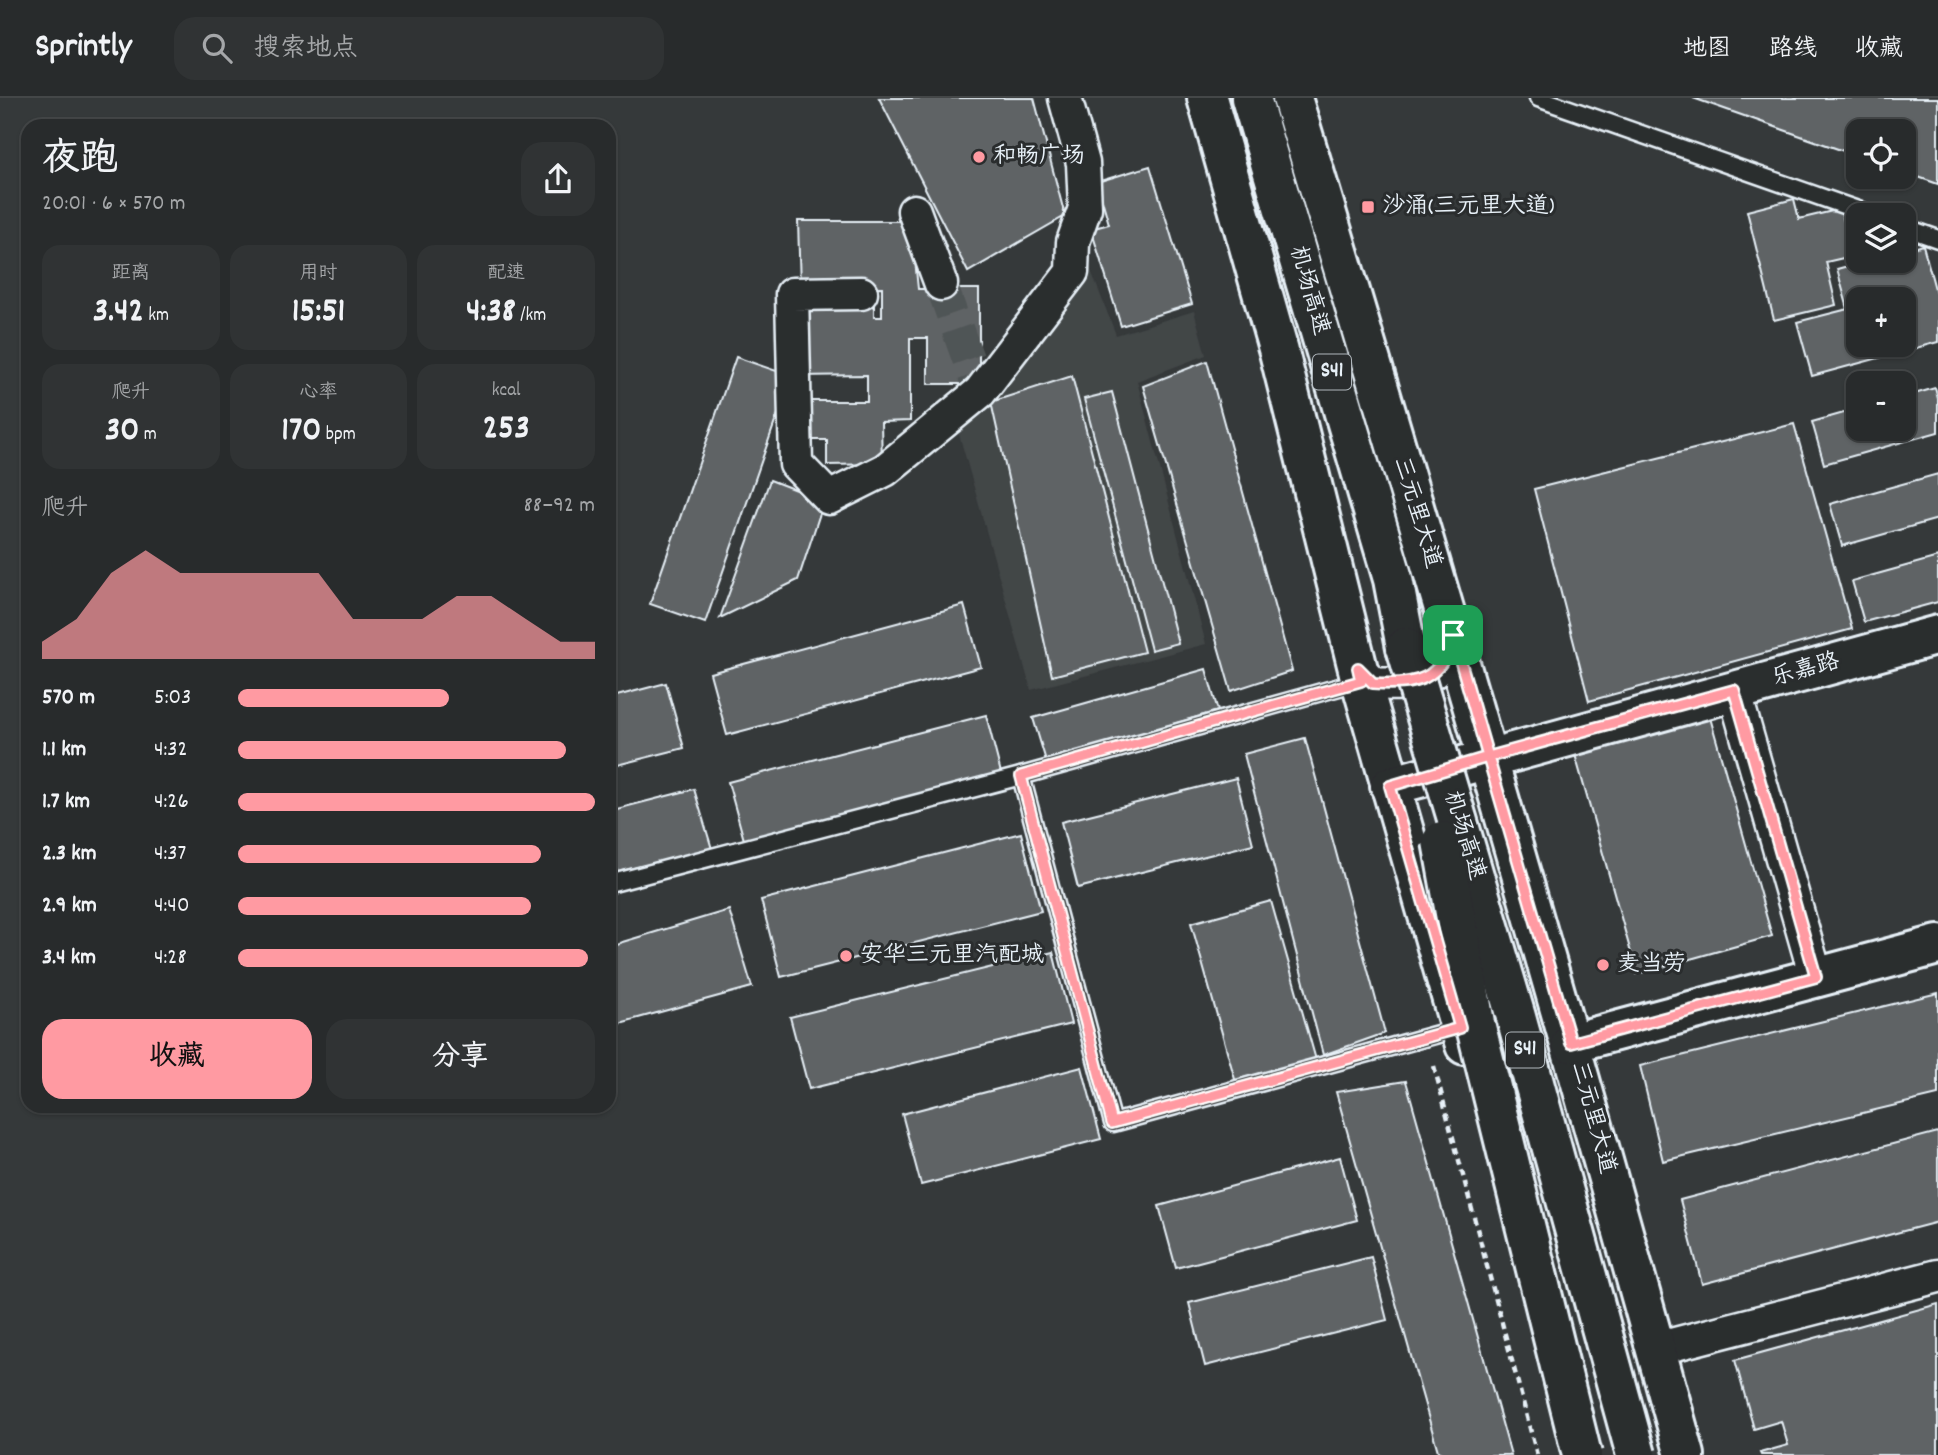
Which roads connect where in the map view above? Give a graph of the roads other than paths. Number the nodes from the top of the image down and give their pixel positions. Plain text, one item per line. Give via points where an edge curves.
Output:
1 (1065, 98) edge
2 (1207, 98) edge
3 (1251, 98) edge
4 (1292, 98) edge
5 (1538, 98) edge
6 (1846, 206) edge
7 (914, 211) dead end
8 (1916, 231) edge
9 (1938, 239) edge
10 (940, 284) tunnel mouth
11 (861, 293) dead end
12 (1453, 635) junction
13 (1938, 635) edge
14 (1406, 647) junction
15 (1360, 675) junction
16 (1734, 690) junction
17 (1488, 757) junction
18 (1021, 776) junction
19 (1390, 786) junction
20 (616, 882) edge
21 (1938, 945) edge
22 (1816, 977) junction
23 (1443, 1033) junction
24 (1571, 1043) junction
25 (1938, 1276) edge
26 (1656, 1349) junction
27 (1582, 1455) edge
28 (1591, 1455) edge
29 (1636, 1455) edge
30 (1685, 1455) edge

1 - 11 street via 1083,163 1085,208 1073,242 1072,272 980,392 885,470 829,498 796,464 792,294
2 - 15 main road via 1279,352
3 - 14 main road, 机场高速 / S41 via 1393,579
4 - 12 main road, 三元里大道
5 - 6 lane
7 - 10 street
8 - 9 lane
12 - 15 street via 1440,667 1426,677 1397,684 1373,683
12 - 17 main road, 三元里大道
13 - 16 main road, 乐嘉路
14 - 27 main road, bridge via 1475,1023
14 - 29 main road, 机场高速 / S41, bridge via 1516,1017
15 - 18 lane
15 - 19 main road
16 - 17 main road, 乐嘉路
16 - 22 street
17 - 19 main road, 乐嘉路
17 - 24 main road, 三元里大道
18 - 20 lane
18 - 23 lane via 1112,1123
19 - 23 main road
21 - 22 main road
22 - 24 main road
23 - 28 main road
24 - 26 main road, 三元里大道
25 - 26 street
26 - 30 main road, 三元里大道

